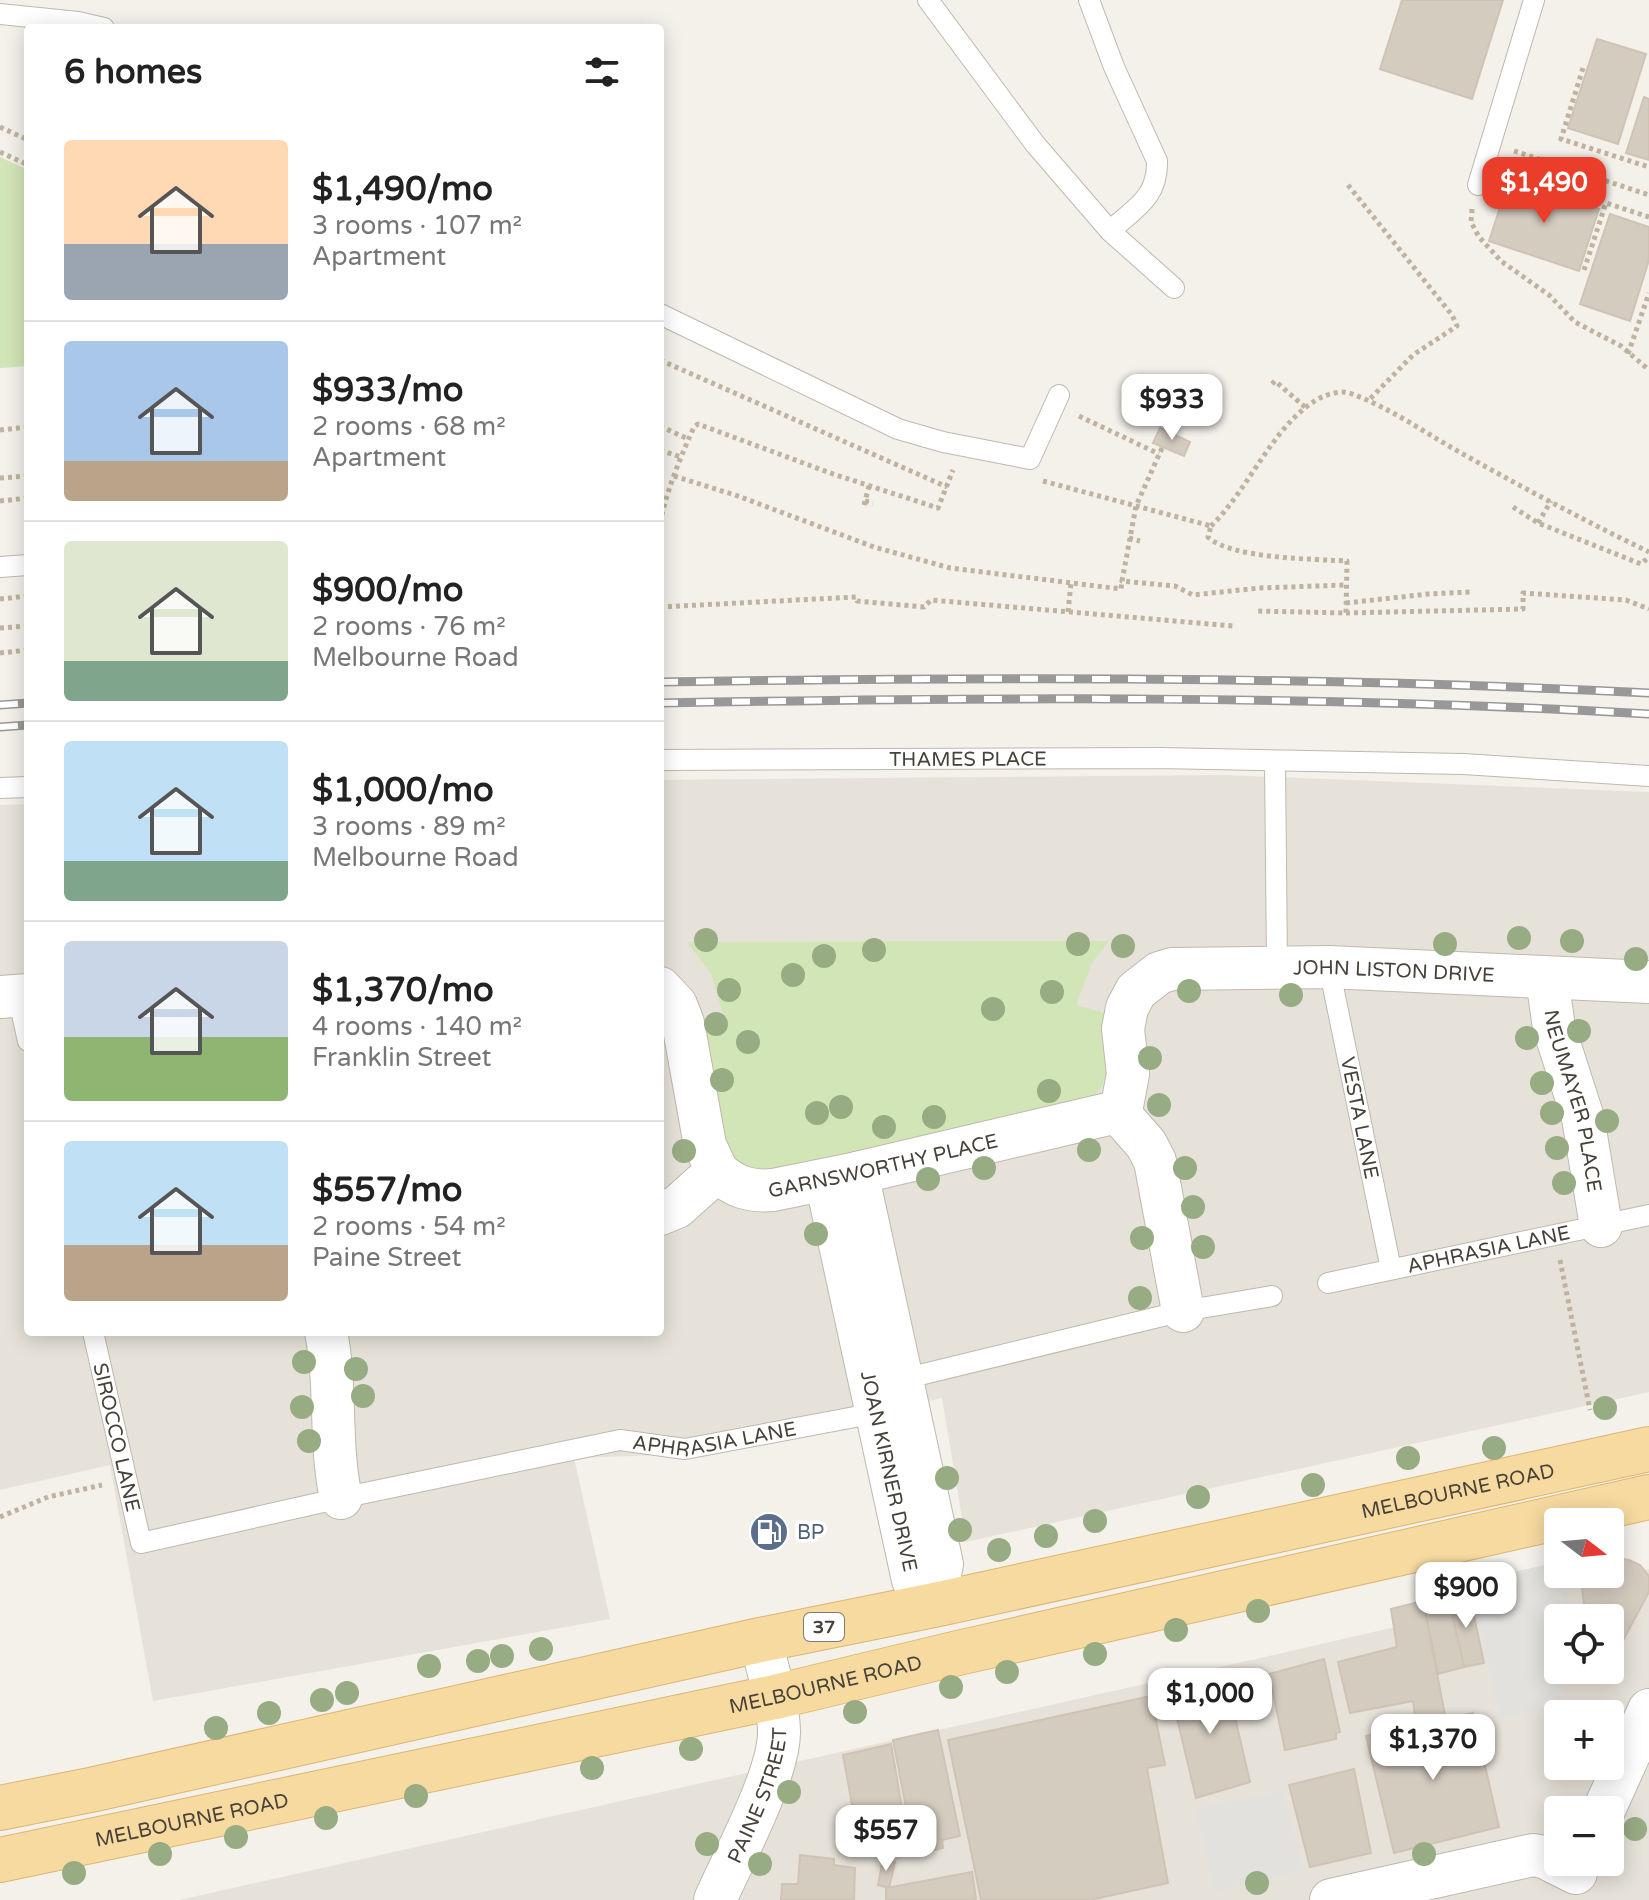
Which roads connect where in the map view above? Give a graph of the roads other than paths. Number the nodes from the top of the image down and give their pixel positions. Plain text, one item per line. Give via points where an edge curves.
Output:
1 (928, 0) edge
2 (1089, 0) edge
3 (1534, 0) edge
4 (0, 14) edge
5 (87, 24) edge
6 (1478, 185) road end
7 (1110, 231) junction
8 (1174, 288) dead end
9 (664, 316) edge
10 (1059, 395) dead end
11 (24, 565) edge
12 (0, 567) edge
13 (664, 760) edge
14 (1275, 762) junction
15 (1649, 776) edge
16 (24, 787) edge
17 (0, 788) edge
18 (1277, 966) junction
19 (1329, 967) junction
20 (1547, 978) junction
21 (1649, 982) edge
22 (664, 992) edge
23 (15, 996) edge
24 (24, 1027) edge
25 (1121, 1111) junction
26 (717, 1171) junction
27 (842, 1177) junction
28 (664, 1212) edge
29 (1649, 1215) edge
30 (1601, 1226) junction
31 (1391, 1269) junction
32 (1328, 1283) dead end
33 (1272, 1296) dead end
34 (1183, 1311) junction
35 (94, 1336) edge
36 (327, 1336) edge
37 (903, 1379) junction
38 (876, 1413) junction
39 (1649, 1449) edge
40 (1649, 1497) edge
41 (341, 1498) junction
42 (141, 1543) joint
43 (934, 1605) junction
44 (760, 1640) junction
45 (958, 1653) junction
46 (775, 1697) junction
47 (1643, 1737) edge
48 (1611, 1796) edge
49 (0, 1808) edge
50 (0, 1860) edge
51 (1574, 1878) edge
52 (715, 1900) edge
53 (1331, 1900) edge

1 - 7 lane via 1035,144
2 - 7 lane via 1157,161 1151,194
3 - 6 lane
4 - 5 lane
7 - 8 lane
9 - 10 lane via 898,429 1001,455 1030,459
11 - 12 lane
13 - 14 lane, THAMES PLACE
14 - 15 lane, THAMES PLACE via 1463,764
14 - 18 lane
16 - 17 lane
18 - 19 street, JOHN LISTON DRIVE
18 - 25 street, JOHN LISTON DRIVE via 1172,969 1142,984 1123,1023 1128,1074
19 - 20 street, JOHN LISTON DRIVE
19 - 31 lane, VESTA LANE
20 - 21 street, JOHN LISTON DRIVE
20 - 30 street, NEUMAYER PLACE via 1554,1028 1583,1118
22 - 26 street via 683,1023 705,1145
23 - 24 lane
25 - 27 street, GARNSWORTHY PLACE
25 - 34 street via 1155,1161
26 - 27 street, GARNSWORTHY PLACE via 734,1184 759,1191
26 - 28 street
27 - 37 street, JOAN KIRNER DRIVE
27 - 38 street, JOAN KIRNER DRIVE
29 - 30 lane, APHRASIA LANE
30 - 31 lane, APHRASIA LANE
31 - 32 lane, APHRASIA LANE
33 - 34 lane
34 - 37 lane
35 - 42 lane, SIROCCO LANE
36 - 41 street
37 - 38 street
37 - 43 street, JOAN KIRNER DRIVE via 942,1564
38 - 41 lane, APHRASIA LANE via 685,1449 620,1440
38 - 43 street, JOAN KIRNER DRIVE via 913,1580
39 - 43 main road, MELBOURNE ROAD / 37
40 - 45 main road, MELBOURNE ROAD
41 - 42 lane, APHRASIA LANE
43 - 44 main road, MELBOURNE ROAD / 37
43 - 45 main road
44 - 46 street, PAINE STREET
44 - 49 main road, MELBOURNE ROAD / 37
45 - 46 main road, MELBOURNE ROAD
46 - 50 main road, MELBOURNE ROAD
46 - 52 street, PAINE STREET via 779,1735 767,1784
47 - 48 street
51 - 53 street via 1533,1855

